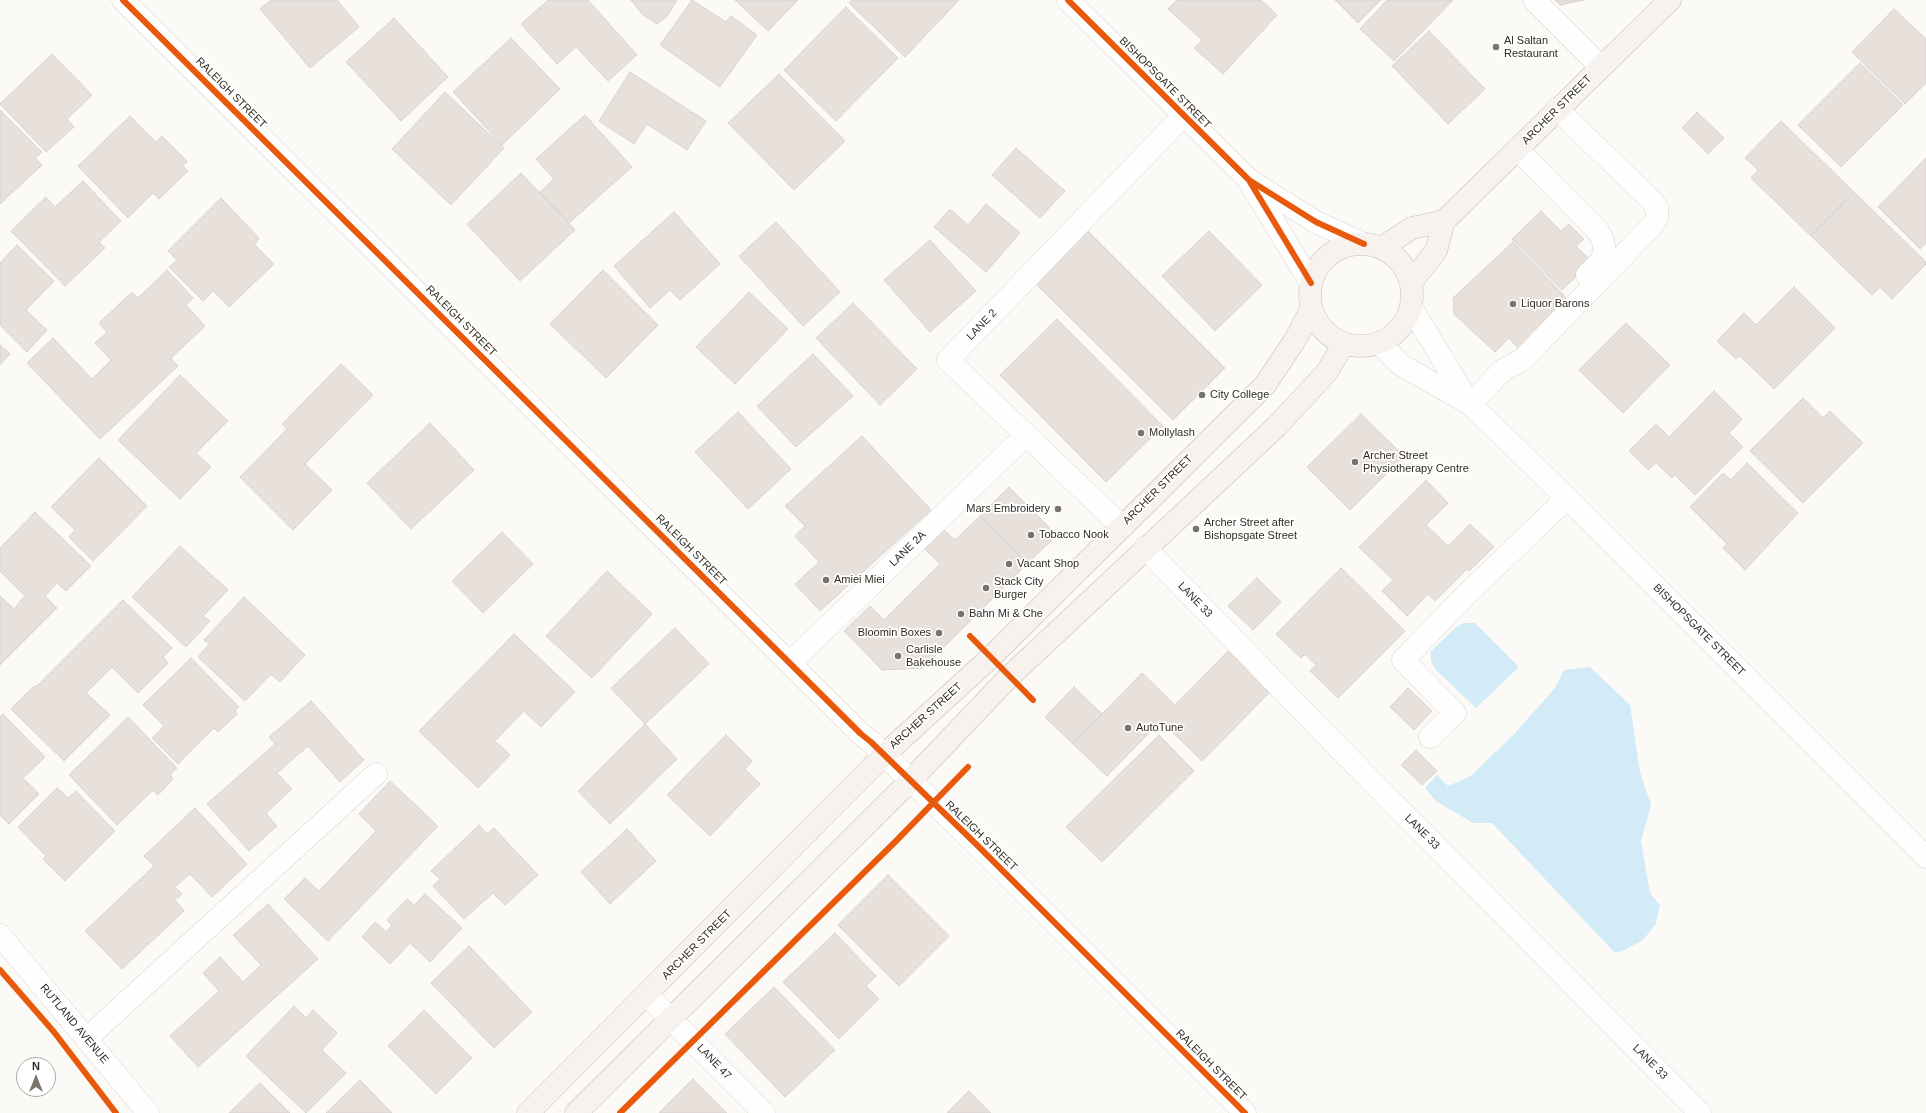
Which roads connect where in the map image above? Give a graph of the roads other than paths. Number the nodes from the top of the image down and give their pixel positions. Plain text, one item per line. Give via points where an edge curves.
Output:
1 (123, 0) edge
2 (1068, 0) edge
3 (1534, 0) edge
4 (1670, 0) edge
5 (1600, 66) junction
6 (1558, 109) junction
7 (1183, 116) junction
8 (1517, 149) junction
9 (1249, 180) junction
10 (1444, 220) junction
11 (1373, 246) junction
12 (1411, 282) junction
13 (1311, 283) junction
14 (1411, 307) junction
15 (1311, 309) junction
16 (1344, 343) junction
17 (1379, 343) junction
18 (1503, 370) junction
19 (1470, 404) junction
20 (1025, 436) junction
21 (1567, 498) junction
22 (1122, 527) junction
23 (1145, 548) junction
24 (790, 662) junction
25 (1430, 737) dead end
26 (884, 755) junction
27 (376, 774) dead end
28 (910, 781) junction
29 (1926, 857) edge
30 (0, 935) edge
31 (647, 995) junction
32 (671, 1018) junction
33 (86, 1039) junction
34 (148, 1113) edge
35 (528, 1113) edge
36 (576, 1113) edge
37 (764, 1113) edge
38 (1245, 1113) edge
39 (1700, 1113) edge

1 - 24 street, RALEIGH STREET
2 - 7 street, BISHOPSGATE STREET
3 - 5 street
4 - 5 main road, ARCHER STREET
5 - 6 main road, ARCHER STREET
6 - 8 main road, ARCHER STREET
6 - 18 street via 1652,200 1657,208 1657,218 1522,360
7 - 9 street, BISHOPSGATE STREET
7 - 20 street, LANE 2 via 948,360
8 - 10 main road, ARCHER STREET
8 - 18 street via 1598,230 1603,240 1604,253 1600,262 1513,349
9 - 11 street, BISHOPSGATE STREET via 1316,222
9 - 13 street, BISHOPSGATE STREET
10 - 11 main road via 1412,228
10 - 12 main road via 1436,251
11 - 12 main road via 1394,256 1403,266
11 - 13 main road via 1340,248 1322,262
12 - 14 main road
13 - 15 main road
14 - 17 main road via 1404,322 1393,335
14 - 19 street, BISHOPSGATE STREET
15 - 16 main road via 1322,328
15 - 22 main road, ARCHER STREET via 1295,340 1265,384
16 - 17 main road via 1362,346
16 - 23 main road via 1328,372 1277,426
17 - 19 street, BISHOPSGATE STREET via 1401,364
18 - 19 street
19 - 21 street, BISHOPSGATE STREET
20 - 22 street, LANE 2
20 - 24 street, LANE 2A
21 - 25 street via 1403,660 1455,713
21 - 29 street, BISHOPSGATE STREET
22 - 26 main road, ARCHER STREET via 991,657
23 - 28 main road via 1009,677
23 - 39 street, LANE 33
24 - 26 street, RALEIGH STREET
26 - 28 street, RALEIGH STREET
26 - 31 main road, ARCHER STREET
27 - 33 street
28 - 32 main road
28 - 38 street, RALEIGH STREET
30 - 33 street, RUTLAND AVENUE
31 - 32 street, LANE 47
31 - 35 main road, ARCHER STREET
32 - 36 main road
32 - 37 street, LANE 47
33 - 34 street, RUTLAND AVENUE

